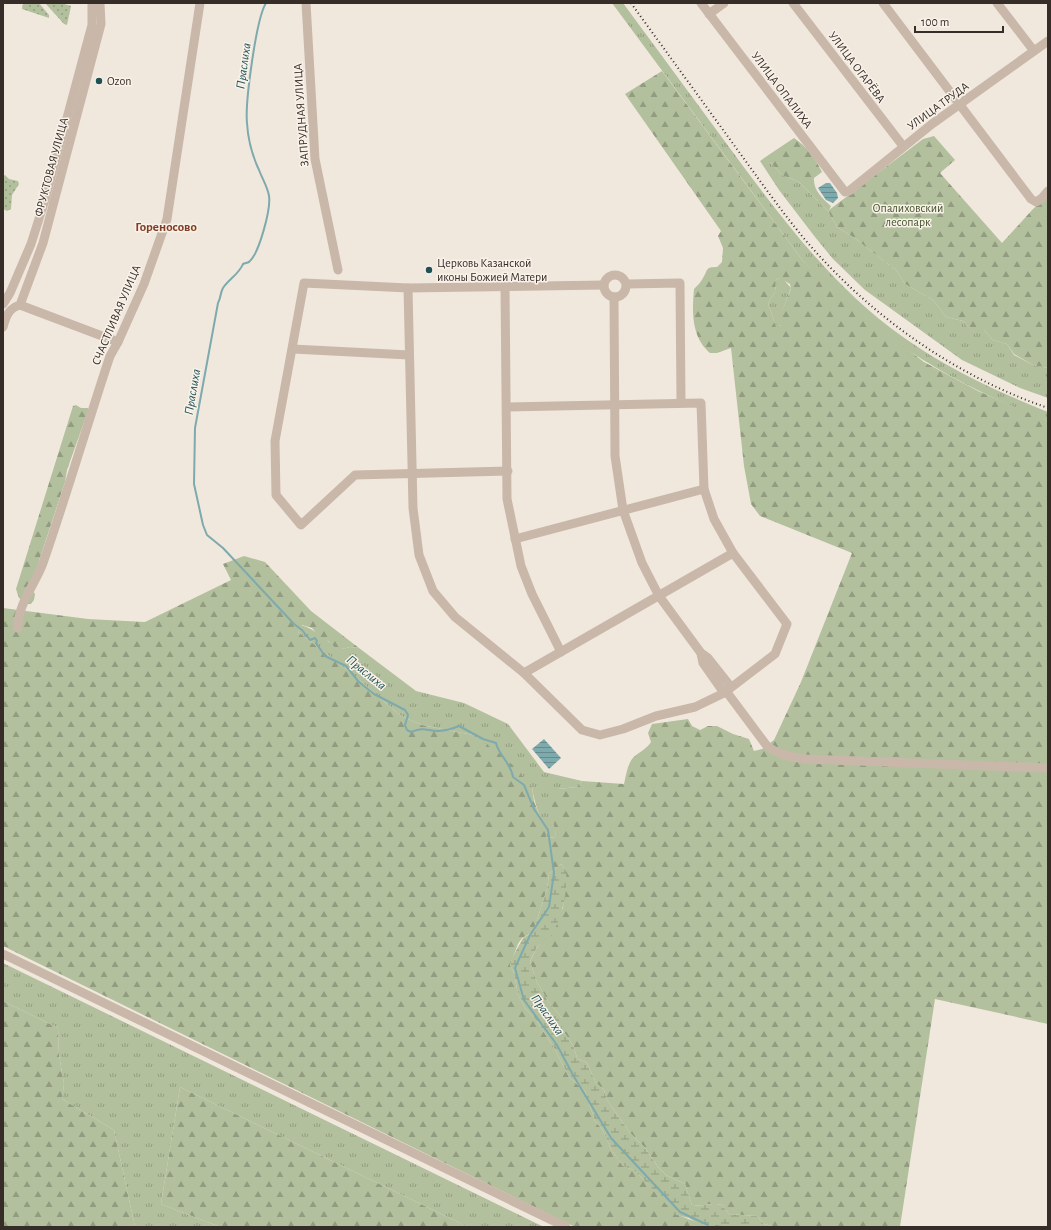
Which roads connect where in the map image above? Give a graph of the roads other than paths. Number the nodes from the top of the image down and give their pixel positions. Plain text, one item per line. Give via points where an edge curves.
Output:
1 (92, 3) edge
2 (100, 3) edge
3 (200, 3) edge
4 (306, 3) edge
5 (701, 3) edge
6 (724, 3) edge
7 (793, 3) edge
8 (883, 3) edge
9 (997, 3) edge
10 (709, 14) junction
11 (1048, 41) edge
12 (1034, 51) junction
13 (961, 104) junction
14 (903, 146) junction
15 (1048, 190) edge
16 (844, 192) joint
17 (338, 270) dead end
18 (627, 284) junction
19 (604, 285) junction
20 (505, 286) junction
21 (408, 288) junction
22 (614, 297) junction
23 (3, 304) edge
24 (20, 305) junction
25 (3, 327) edge
26 (118, 342) junction
27 (293, 349) junction
28 (409, 355) junction
29 (681, 402) junction
30 (616, 404) junction
31 (507, 407) junction
32 (508, 471) junction
33 (413, 473) junction
34 (704, 489) junction
35 (623, 510) junction
36 (515, 539) junction
37 (733, 553) junction
38 (660, 596) junction
39 (18, 628) dead end
40 (561, 652) junction
41 (524, 673) junction
42 (727, 691) junction
43 (1048, 768) edge
44 (3, 954) edge
45 (566, 1227) edge

1 - 23 street via 92,25 45,200 31,244
2 - 24 street, ФРУКТОВАЯ УЛИЦА via 101,24 45,235
3 - 26 street, СЧАСТЛИВАЯ УЛИЦА via 166,219 144,284
4 - 17 street, ЗАПРУДНАЯ УЛИЦА via 315,159
5 - 10 street, УЛИЦА ОПАЛИХА
6 - 10 street
7 - 14 street, УЛИЦА ОГАРЁВА
8 - 13 street
9 - 12 street
10 - 16 street, УЛИЦА ОПАЛИХА
11 - 12 street, УЛИЦА ТРУДА
12 - 13 street, УЛИЦА ТРУДА
13 - 14 street, УЛИЦА ТРУДА
13 - 15 street via 1031,199 1036,202
14 - 16 street, УЛИЦА ТРУДА via 849,191
18 - 19 street via 624,278 612,275 606,279
18 - 22 street via 626,291 621,296
18 - 29 street via 680,283
19 - 20 street
19 - 22 street via 609,295
20 - 21 street
20 - 31 street
21 - 27 street via 304,283
21 - 28 street
22 - 30 street
24 - 25 street, ФРУКТОВАЯ УЛИЦА via 13,307
24 - 26 street
26 - 39 street, СЧАСТЛИВАЯ УЛИЦА via 110,356 42,564 23,605
27 - 28 street
27 - 33 street via 275,441 276,495 286,509 302,525 355,475
28 - 33 street
29 - 30 street
29 - 34 street via 701,403
30 - 31 street
30 - 35 street via 616,456
31 - 32 street
32 - 33 street
32 - 36 street via 507,499
33 - 41 street via 413,508 419,555 434,591 455,617
34 - 35 street
34 - 37 street via 714,519
35 - 36 street
35 - 38 street via 642,563
36 - 40 street via 521,566 532,594
37 - 38 street
37 - 42 street via 787,624 775,654
38 - 40 street
38 - 42 street via 701,653 703,663
40 - 41 street
41 - 42 street via 582,730 600,735 656,716 695,707
42 - 43 street via 767,746 789,757
44 - 45 street

